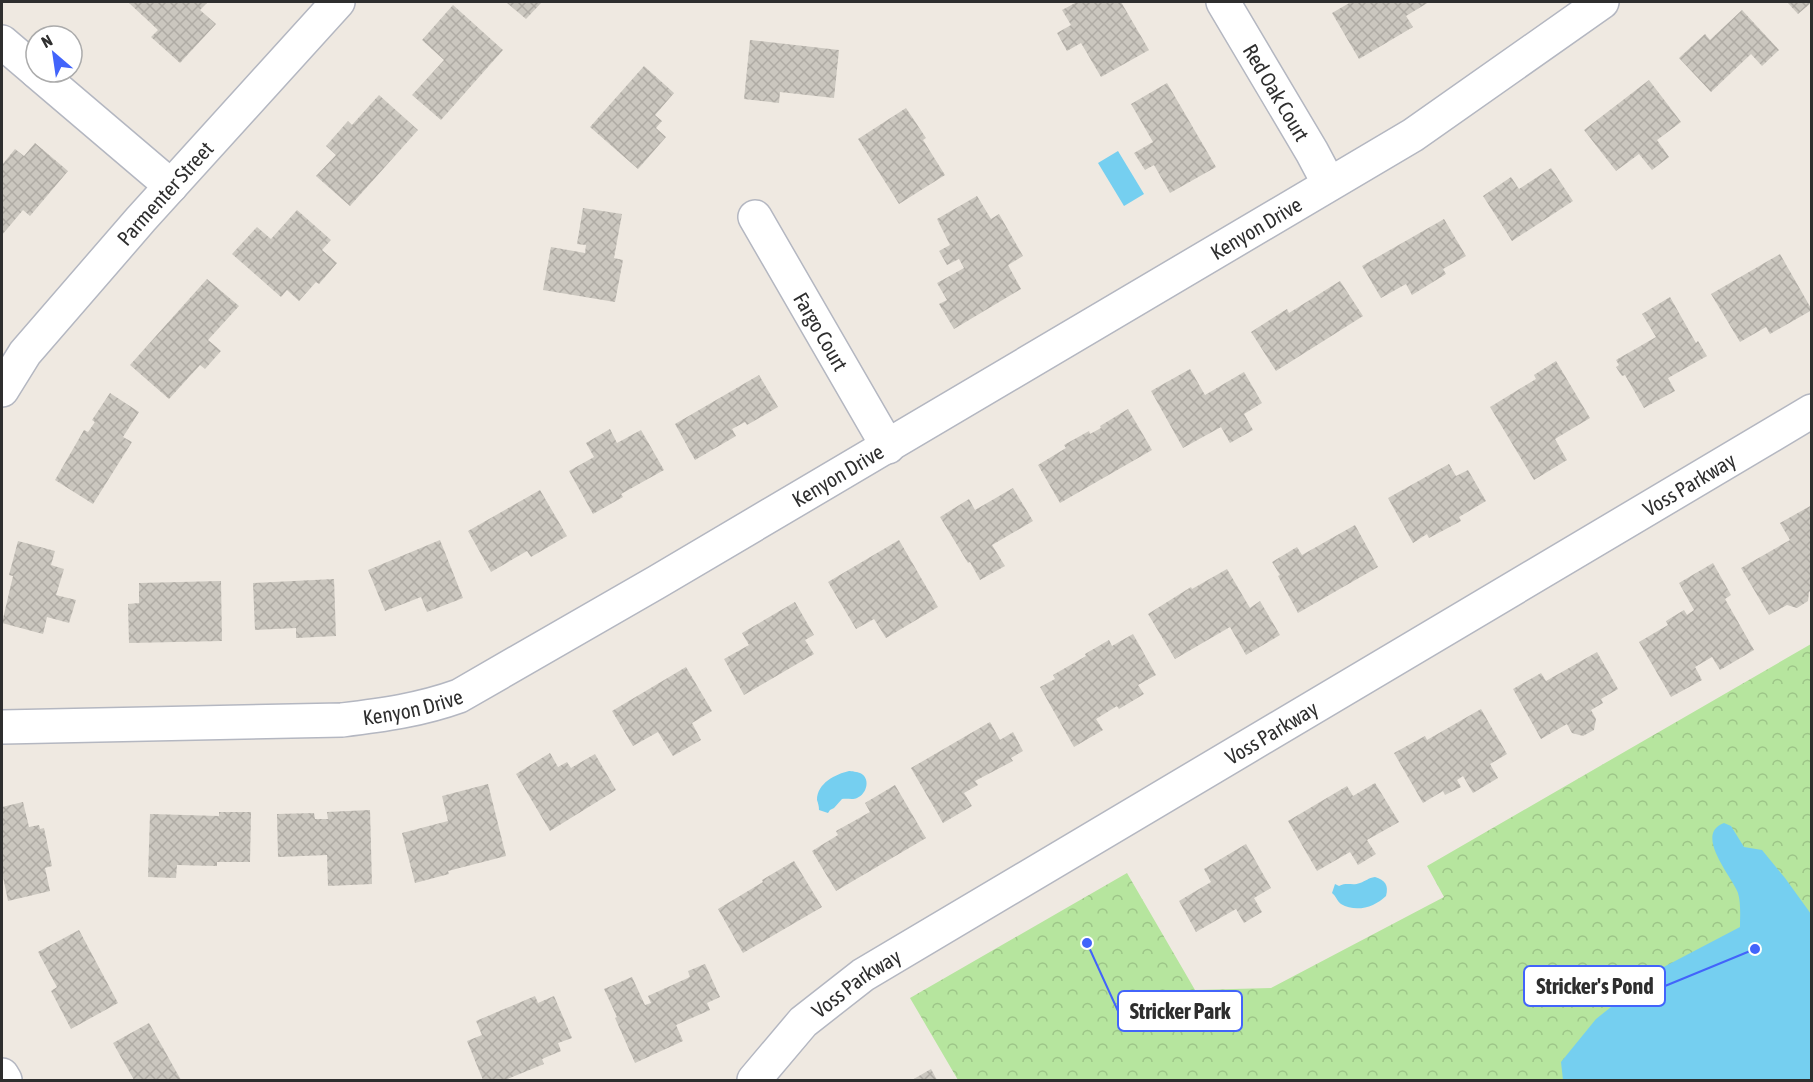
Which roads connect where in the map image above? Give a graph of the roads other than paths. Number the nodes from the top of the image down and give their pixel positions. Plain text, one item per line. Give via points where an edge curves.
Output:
1 (338, 2) edge
2 (1223, 2) edge
3 (1602, 2) edge
4 (2, 42) edge
5 (24, 61) edge
6 (50, 84) edge
7 (1329, 184) junction
8 (171, 186) junction
9 (755, 217) dead end
10 (2, 390) edge
11 (1812, 411) edge
12 (888, 447) junction
13 (2, 728) edge
14 (2, 1075) edge
15 (5, 1080) edge
16 (754, 1080) edge

1 - 8 street, Parmenter Street
2 - 7 street, Red Oak Court
3 - 7 street, Kenyon Drive via 1413,135
4 - 5 street
6 - 8 street
7 - 12 street, Kenyon Drive
8 - 10 street, Parmenter Street via 25,353
9 - 12 street, Fargo Court
11 - 16 street, Voss Parkway via 863,975 803,1022
12 - 13 street, Kenyon Drive via 490,679 429,706 342,720
14 - 15 street

